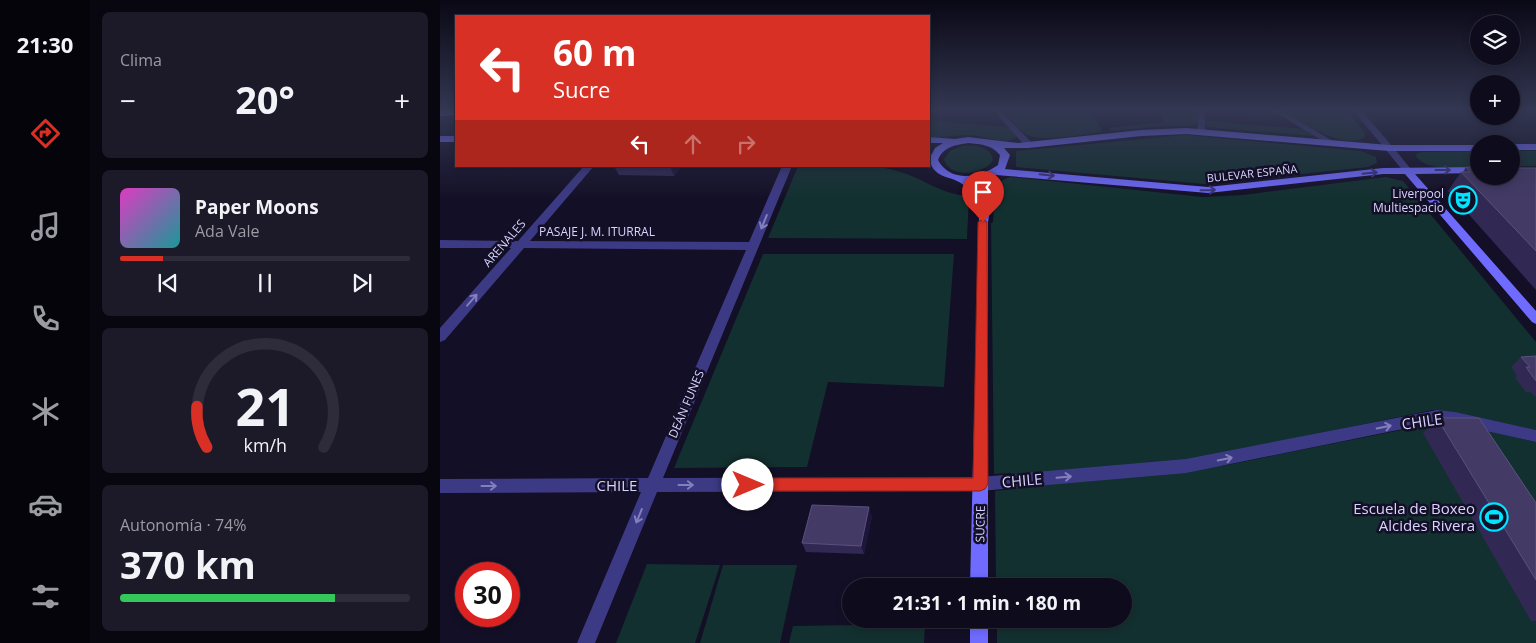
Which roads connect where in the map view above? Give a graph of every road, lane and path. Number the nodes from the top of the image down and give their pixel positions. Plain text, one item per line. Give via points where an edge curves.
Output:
1 (930, 140) edge
2 (979, 140) edge
3 (979, 140) edge
4 (1024, 140) edge
5 (1079, 140) edge
6 (1290, 140) edge
7 (1327, 140) edge
8 (1383, 140) edge
9 (957, 141) junction
10 (989, 143) junction
11 (1334, 144) junction
12 (1029, 145) junction
13 (1520, 147) edge
14 (1536, 147) edge
15 (1390, 148) junction
16 (1470, 148) edge
17 (587, 167) edge
18 (787, 167) edge
19 (929, 167) edge
20 (1407, 170) junction
21 (1470, 170) edge
22 (941, 172) junction
23 (994, 173) junction
24 (961, 179) junction
25 (983, 222) junction
26 (440, 244) edge
27 (522, 244) junction
28 (754, 246) junction
29 (1536, 319) edge
30 (440, 336) edge
31 (1536, 436) edge
32 (980, 484) junction
33 (651, 485) junction
34 (440, 486) edge
35 (979, 578) edge
36 (979, 628) edge
37 (586, 643) edge
38 (979, 643) edge

1 - 9 main road
2 - 10 main road
3 - 9 main road
4 - 12 lane
5 - 12 main road
6 - 11 main road
7 - 11 lane
8 - 15 street
9 - 22 main road via 935,154 933,160
10 - 12 main road
10 - 23 main road, SUCRE via 1005,155 1005,161
11 - 15 main road
13 - 14 main road
15 - 16 main road
15 - 20 street
17 - 27 street, ARENALES
18 -> 28 street, DEÁN FUNES
19 - 22 main road
20 -> 21 main road, BULEVAR ESPAÑA
23 -> 20 main road, BULEVAR ESPAÑA via 1208,190
20 - 29 main road
22 - 24 main road
23 - 24 main road, BULEVAR ESPAÑA via 981,178
23 - 25 main road, SUCRE
24 - 25 main road, SUCRE via 976,191
25 - 32 main road, SUCRE
26 - 27 street, PASAJE J. M. ITURRAL
27 - 28 street, PASAJE J. M. ITURRAL
30 -> 27 street, ARENALES
28 - 33 street, DEÁN FUNES
32 -> 31 street, CHILE via 1186,466 1437,416
33 -> 32 street, CHILE
32 - 35 main road, SUCRE
34 -> 33 street, CHILE
33 -> 37 street, DEÁN FUNES
36 - 38 main road

